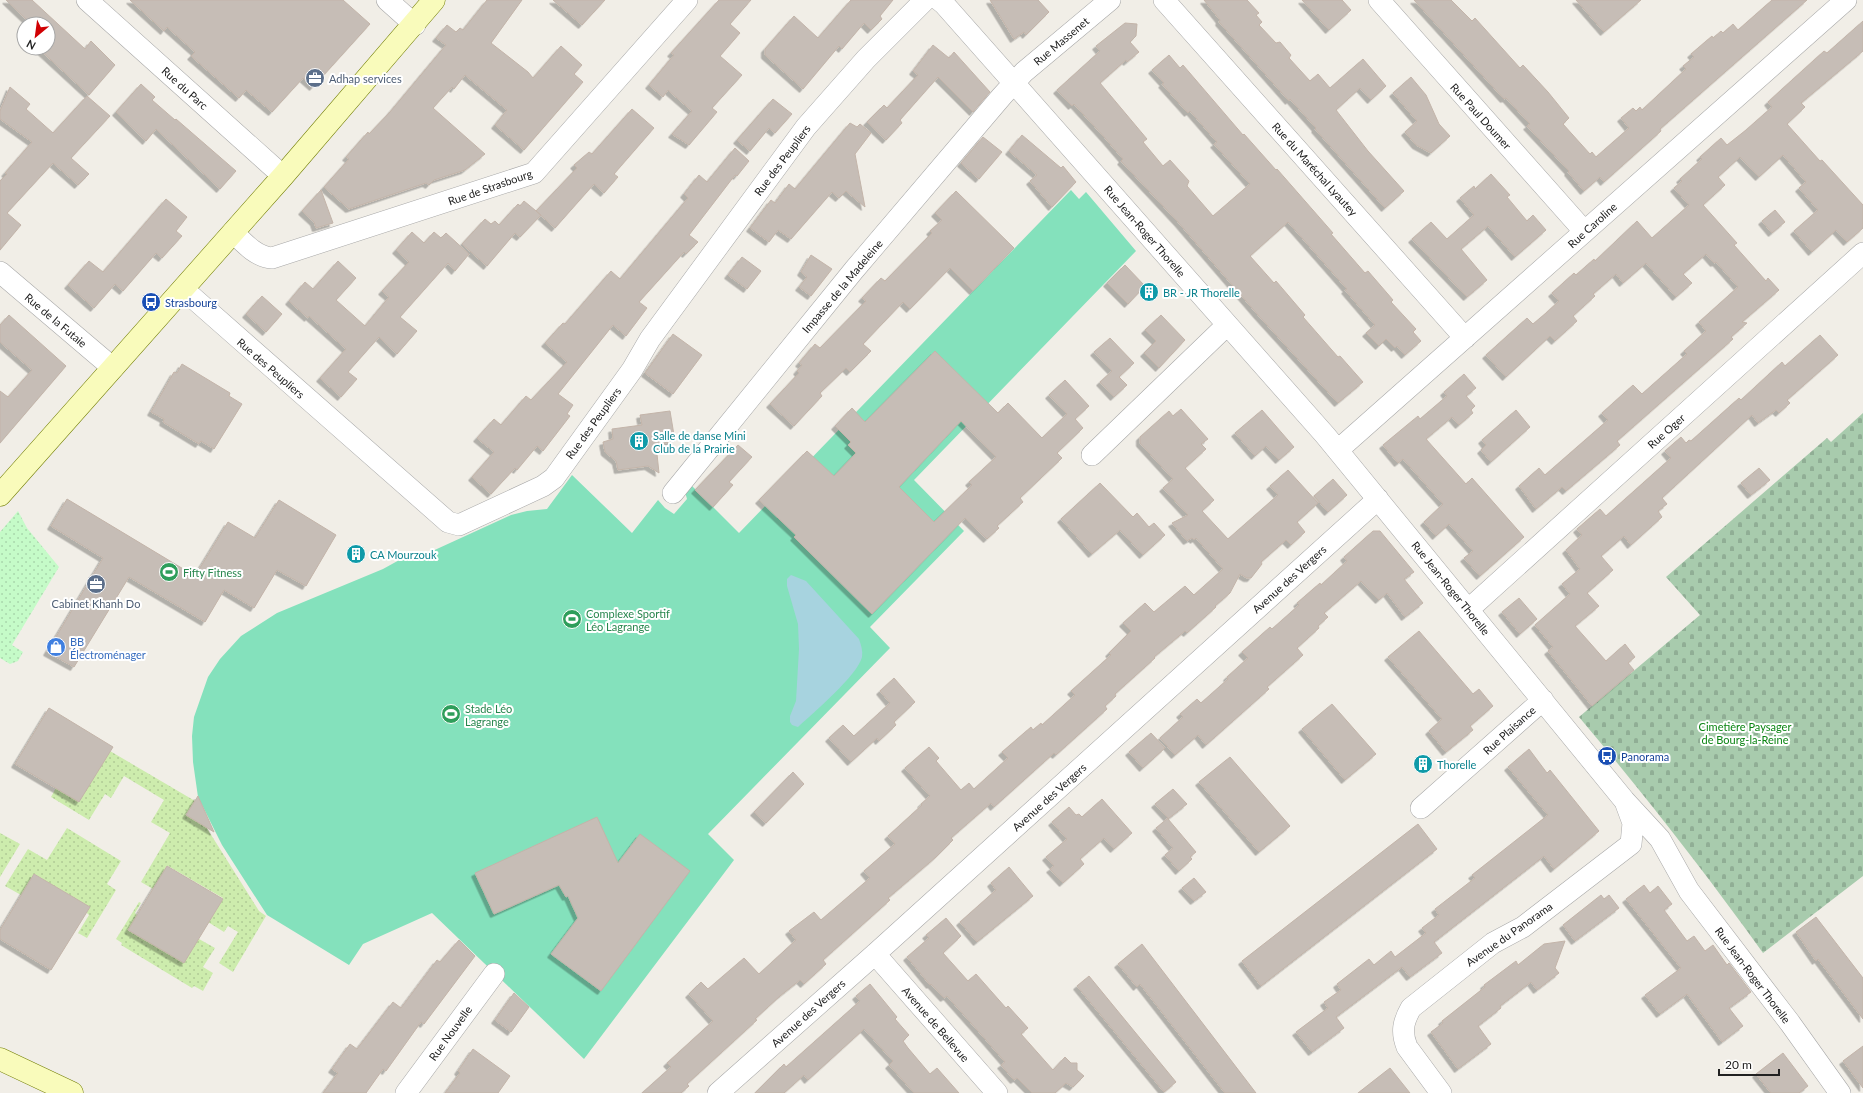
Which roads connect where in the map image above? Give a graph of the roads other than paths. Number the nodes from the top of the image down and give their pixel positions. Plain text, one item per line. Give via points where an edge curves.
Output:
1 (87, 0) edge
2 (387, 0) edge
3 (434, 0) edge
4 (687, 0) edge
5 (925, 0) edge
6 (939, 0) edge
7 (1110, 0) edge
8 (1164, 0) edge
9 (1379, 0) edge
10 (1846, 0) edge
11 (415, 25) junction
12 (1014, 83) junction
13 (283, 176) junction
14 (1584, 231) junction
15 (233, 232) junction
16 (1863, 253) edge
17 (0, 272) edge
18 (183, 289) junction
19 (1228, 325) junction
20 (1465, 338) junction
21 (113, 368) junction
22 (1338, 450) junction
23 (1092, 455) dead end
24 (673, 493) dead end
25 (0, 495) edge
26 (1378, 499) junction
27 (1469, 609) junction
28 (1543, 700) junction
29 (1624, 800) junction
30 (1421, 808) dead end
31 (1631, 844) junction
32 (1668, 856) junction
33 (875, 954) junction
34 (494, 974) dead end
35 (0, 1059) edge
36 (72, 1093) edge
37 (406, 1093) edge
38 (718, 1093) edge
39 (997, 1093) edge
40 (1441, 1093) edge
41 (1840, 1093) edge

1 - 13 street, Rue du Parc
2 - 11 street
3 - 11 main road
4 - 15 street, Rue de Strasbourg via 534,173 272,258 256,253
5 - 18 street, Rue des Peupliers via 866,59 806,127 650,339 632,370 554,478 543,486 459,525 448,522
6 - 12 street, Rue Jean-Roger Thorelle
7 - 12 street, Rue Massenet
8 - 20 street, Rue du Maréchal Lyautey
9 - 14 street, Rue Paul Doumer
10 - 14 street, Rue Caroline
11 - 13 main road
12 - 19 street, Rue Jean-Roger Thorelle
12 - 24 street, Impasse de la Madeleine via 854,270
13 - 15 main road
14 - 20 street, Rue Caroline
15 - 18 main road
16 - 27 street, Rue Oger
17 - 21 street, Rue de la Futaie
18 - 21 main road
19 - 22 street, Rue Jean-Roger Thorelle
19 - 23 street
20 - 22 street, Rue Caroline
21 - 25 main road
22 - 26 street, Rue Jean-Roger Thorelle
26 - 27 street, Rue Jean-Roger Thorelle
26 - 33 street, Avenue des Vergers
27 - 28 street, Rue Jean-Roger Thorelle
28 - 29 street, Rue Jean-Roger Thorelle
28 - 30 street, Rue Plaisance
29 - 31 street via 1633,823
29 - 32 street, Rue Jean-Roger Thorelle via 1660,838
31 - 32 street, Rue Jean-Roger Thorelle via 1645,843
31 - 40 street, Avenue du Panorama via 1523,927 1492,943 1411,1008 1403,1027 1404,1040
32 - 41 street, Rue Jean-Roger Thorelle via 1689,891
33 - 38 street, Avenue des Vergers
33 - 39 street, Avenue de Bellevue
34 - 37 street, Rue Nouvelle
35 - 36 main road

